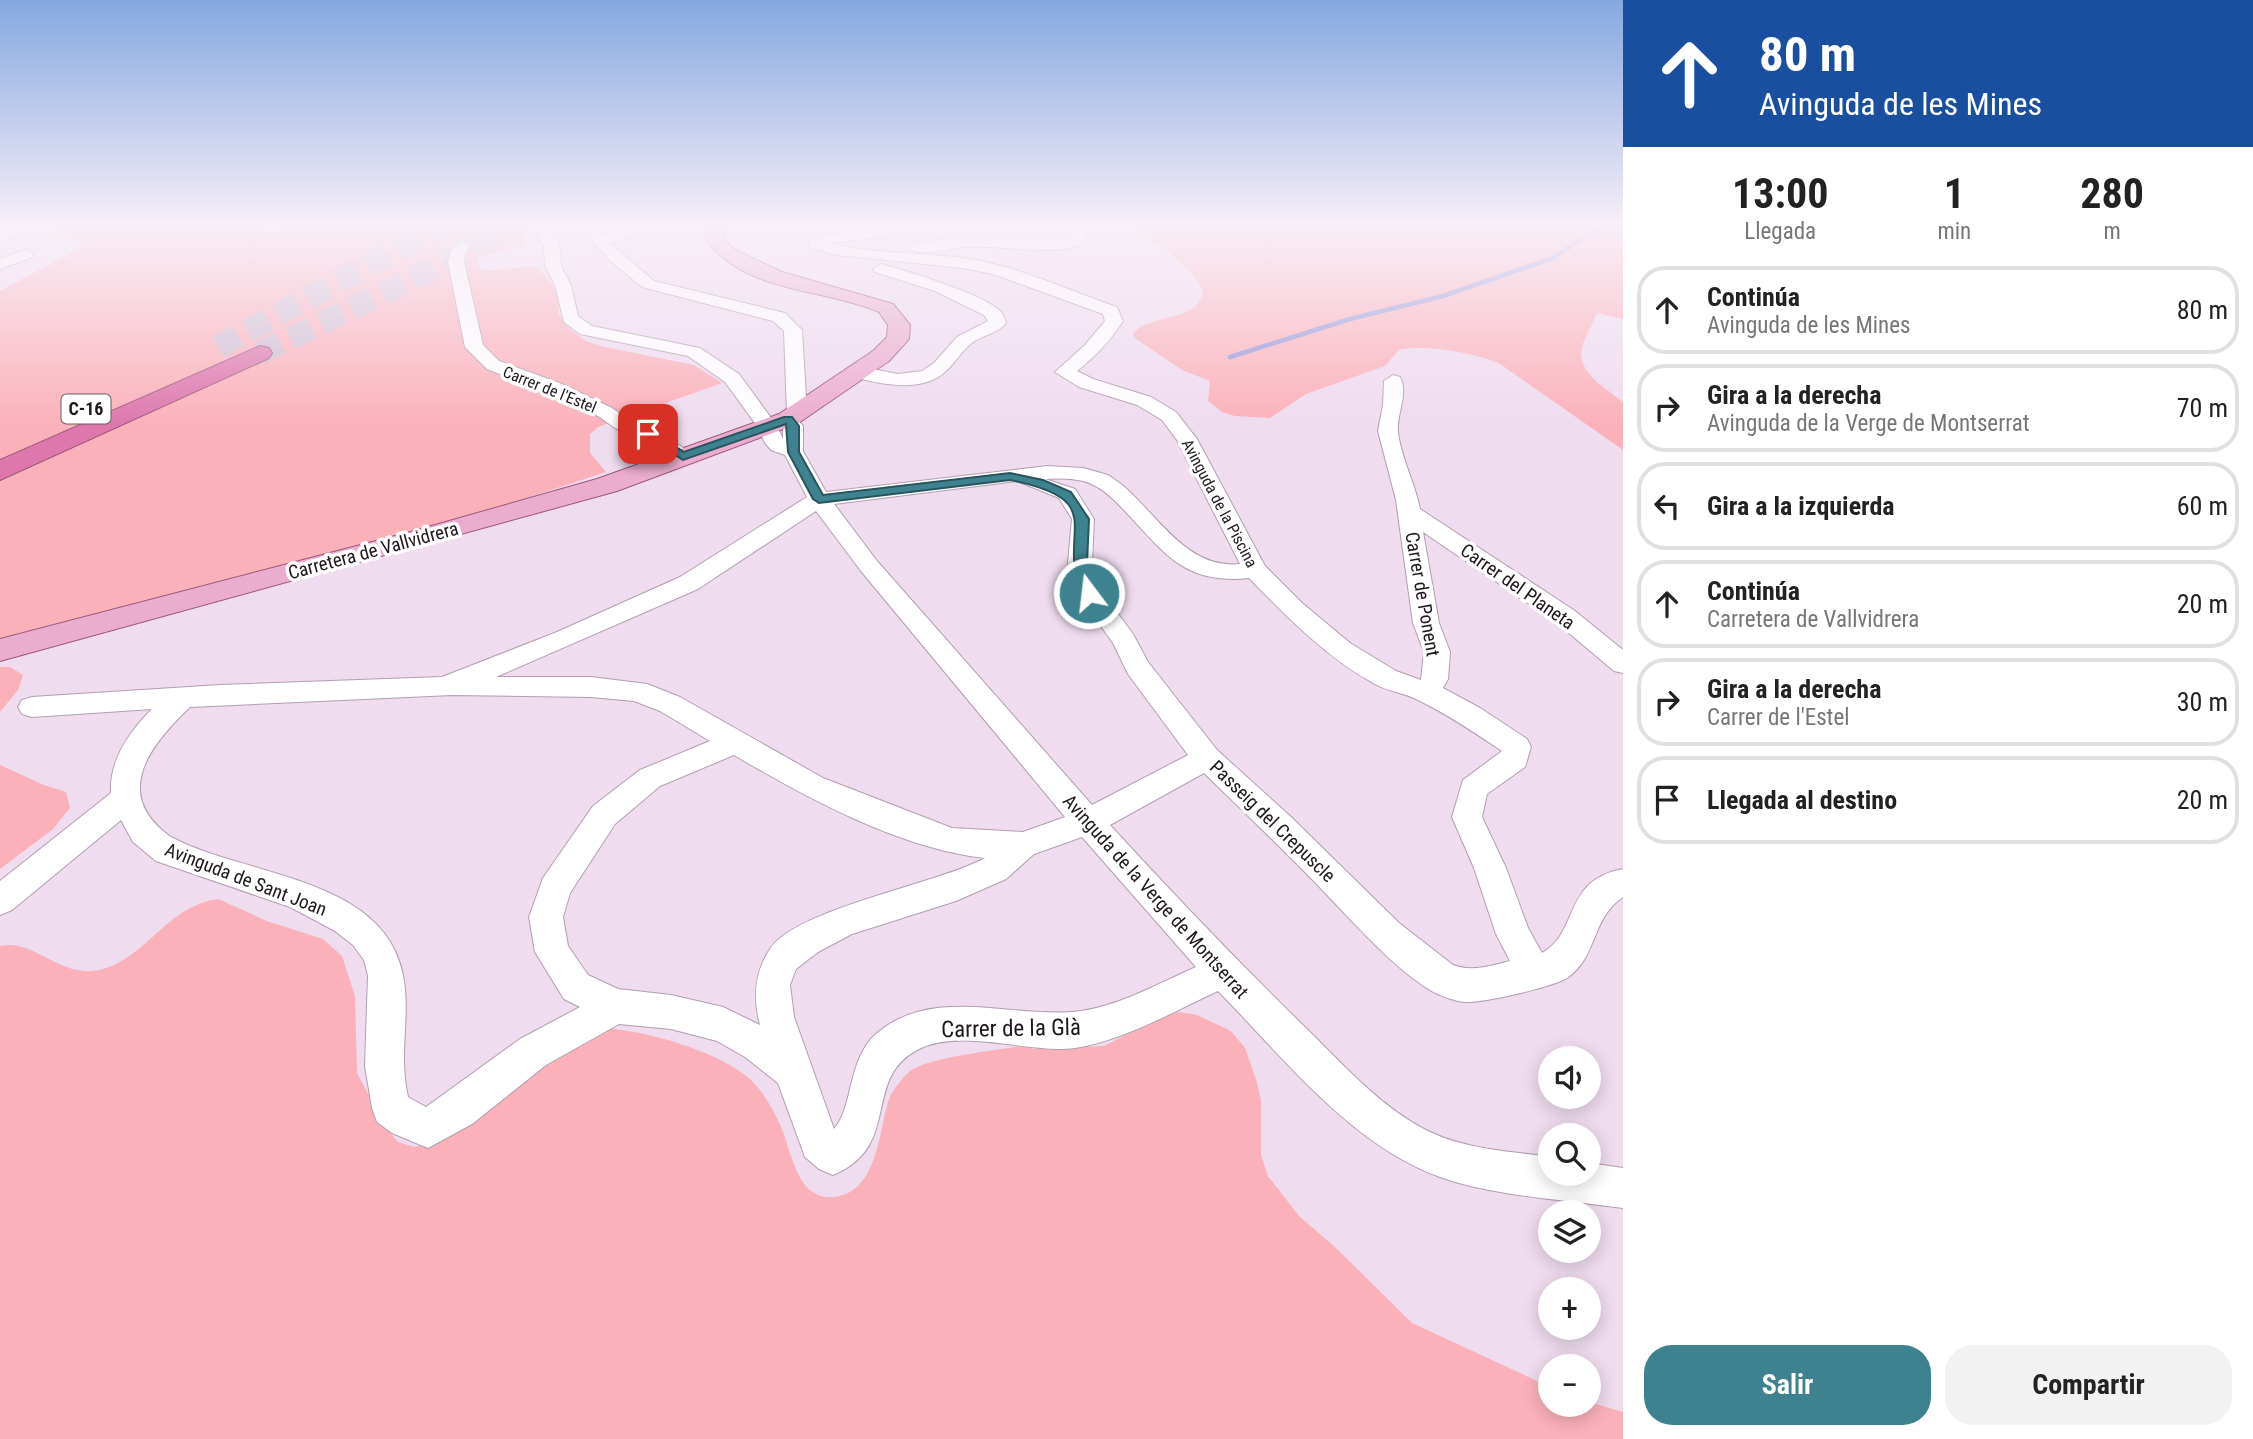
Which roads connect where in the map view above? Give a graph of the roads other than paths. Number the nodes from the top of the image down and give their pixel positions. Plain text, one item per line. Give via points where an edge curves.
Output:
1 (462, 291) edge
2 (564, 291) edge
3 (676, 291) edge
4 (831, 291) edge
5 (948, 291) edge
6 (1056, 291) edge
7 (218, 347) tunnel mouth
8 (260, 353) tunnel mouth
9 (857, 372) junction
10 (1393, 381) dead end
11 (773, 423) junction
12 (0, 449) edge
13 (683, 456) junction
14 (0, 472) edge
15 (1010, 476) junction
16 (819, 499) junction
17 (1409, 512) junction
18 (1255, 570) junction
19 (0, 650) edge
20 (1623, 664) edge
21 (445, 687) junction
22 (1427, 692) junction
23 (182, 698) junction
24 (32, 707) dead end
25 (734, 743) junction
26 (1207, 758) junction
27 (126, 799) junction
28 (1088, 822) junction
29 (1023, 845) junction
30 (1623, 883) edge
31 (0, 900) edge
32 (1223, 972) junction
33 (1534, 972) junction
34 (616, 1006) junction
35 (792, 1071) junction
36 (1623, 1188) edge

1 - 13 street, Carrer de l'Estel via 474,347 493,365 555,388
2 - 11 street via 570,318 586,330 694,352 732,378
3 - 11 street via 779,317 793,330
4 - 9 main road, Carretera de Vallvidrera via 872,302 900,325 890,350
5 - 9 street via 990,311 997,319 992,327 964,341 926,376 915,379
6 - 18 street, Avinguda de la Piscina via 1111,311 1114,321 1095,346 1064,372 1144,401 1168,416 1187,439
7 - 12 highway, C-16
8 - 14 highway, C-16
9 - 11 main road, Carretera de Vallvidrera
10 - 17 street, Carrer de Ponent via 1388,431
11 - 13 main road, Carretera de Vallvidrera
11 - 16 street, Avinguda de la Verge de Montserrat via 769,435 778,446 793,452
13 - 19 main road, Carretera de Vallvidrera via 607,485 437,534
15 - 16 street
15 - 18 street via 1059,471 1099,480 1182,557 1216,572
15 - 26 street, Passeig del Crepuscle via 1067,494 1083,519 1080,563 1089,593 1124,640 1137,667
16 - 21 street via 689,583
16 - 28 street, Avinguda de la Verge de Montserrat via 916,623
17 - 20 street, Carrer del Planeta via 1566,617
17 - 22 street, Carrer de Ponent via 1426,623 1437,652 1435,679
18 - 22 street, Avinguda de la Piscina via 1340,649 1386,678
21 - 23 street
21 - 25 street via 622,688 670,704
22 - 33 street via 1517,747 1515,759 1474,788 1467,817 1513,934
23 - 24 street
23 - 27 street via 153,726 130,758 125,771
25 - 29 street via 811,786 918,830 970,844
25 - 34 street via 650,778 604,815 555,888 546,917 552,952 576,986
26 - 28 street
26 - 33 street, Passeig del Crepuscle via 1387,933 1442,978 1462,985 1484,984
27 - 31 street
27 - 34 street, Avinguda de Sant Joan via 148,838 170,852 277,888 347,919 363,934 377,951 386,986 383,1062 391,1108 406,1119 428,1128 533,1052
28 - 29 street
28 - 32 street, Avinguda de la Verge de Montserrat
29 - 35 street via 995,869 944,891 844,922 783,958 772,985
30 - 33 street, Passeig del Crepuscle via 1612,885 1587,910 1576,944 1555,966
32 - 35 street, Carrer de la Glà via 1094,1027 981,1025 909,1034 883,1049 871,1068 856,1132 851,1143 833,1155 819,1143
32 - 36 street, Avinguda de la Verge de Montserrat via 1343,1091 1407,1142 1442,1158 1484,1168
34 - 35 street via 671,1012 723,1025 758,1044

